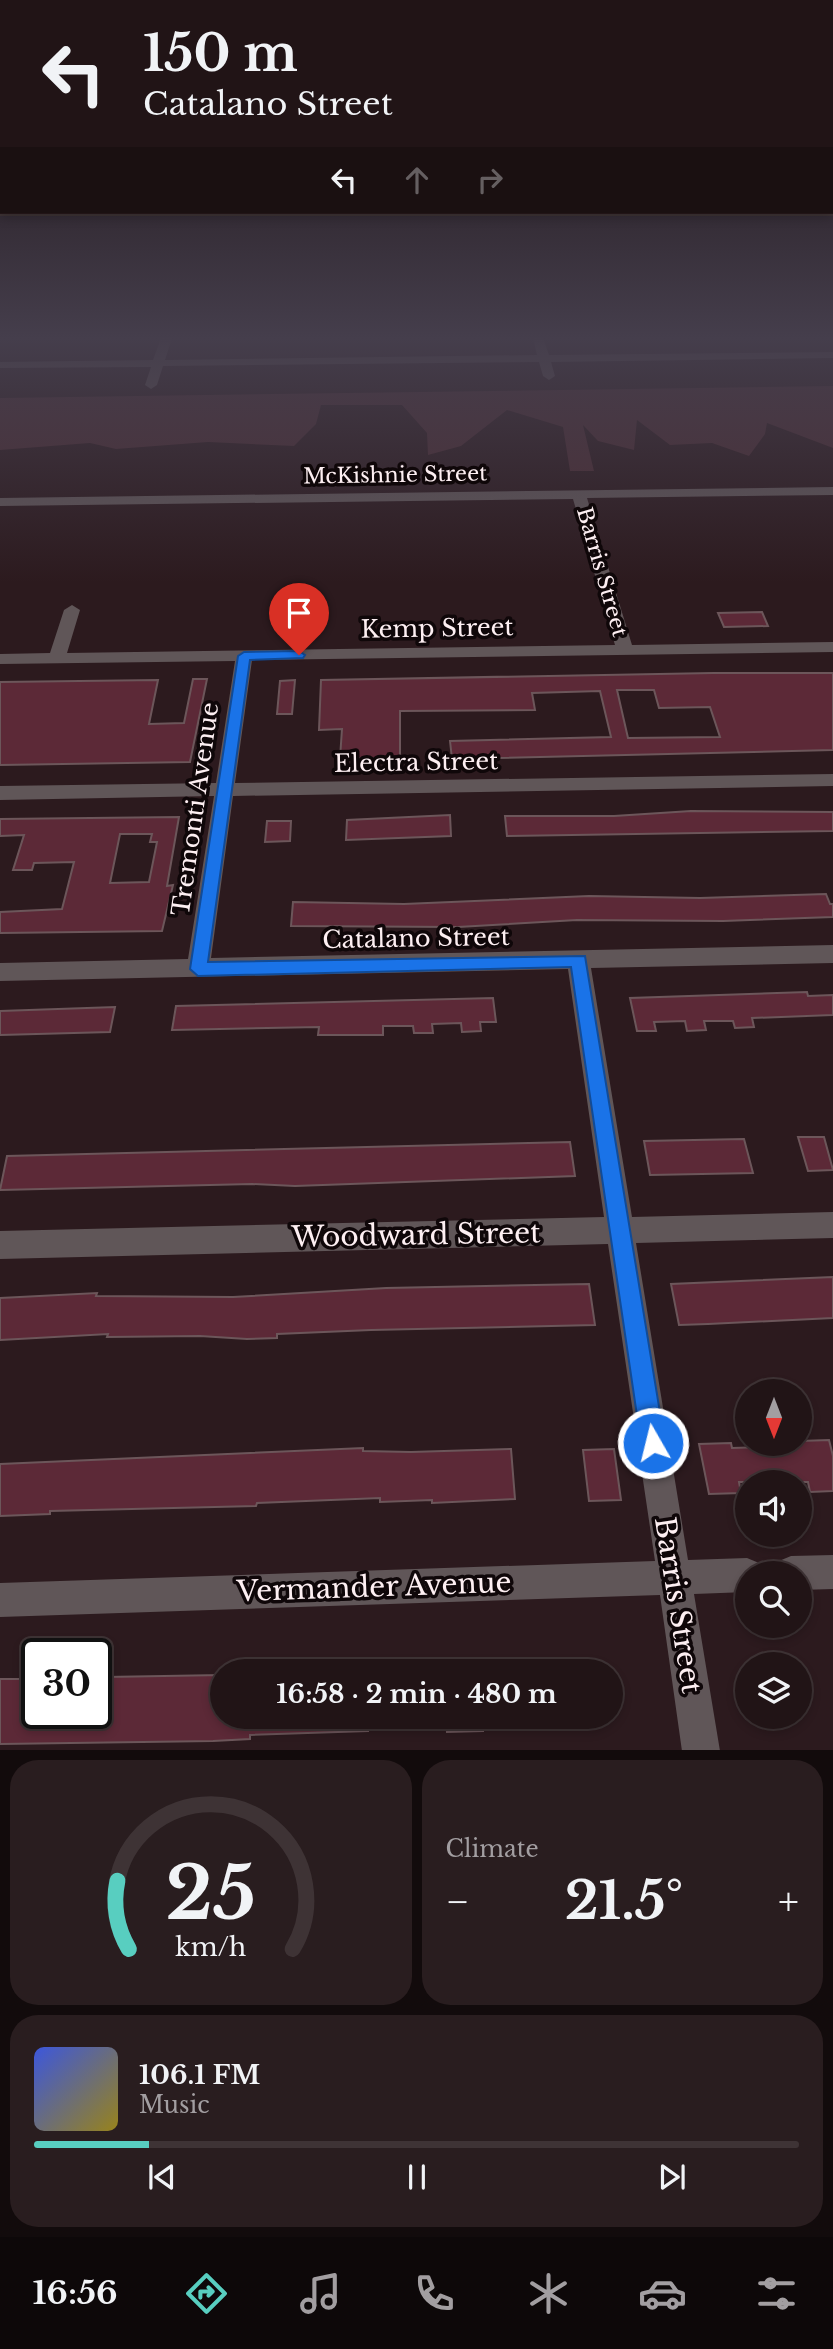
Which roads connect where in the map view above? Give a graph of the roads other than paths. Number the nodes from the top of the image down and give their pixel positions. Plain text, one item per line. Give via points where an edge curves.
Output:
1 (833, 491) edge
2 (579, 494) junction
3 (0, 502) edge
4 (72, 610) dead end
5 (833, 648) edge
6 (625, 650) junction
7 (244, 656) junction
8 (57, 658) junction
9 (0, 659) edge
10 (833, 780) edge
11 (225, 789) junction
12 (0, 793) edge
13 (833, 954) edge
14 (579, 960) junction
15 (198, 969) junction
16 (0, 972) edge
17 (833, 1225) edge
18 (622, 1230) junction
19 (0, 1245) edge
20 (812, 1572) edge
21 (833, 1572) edge
22 (735, 1575) edge
23 (672, 1577) junction
24 (0, 1600) edge
25 (701, 1750) edge

1 - 2 street, McKishnie Street
2 - 3 street, McKishnie Street
2 - 6 street, Barris Street
4 - 8 street
5 - 6 street, Kemp Street
6 - 7 street, Kemp Street
7 - 8 street, Kemp Street
7 - 11 street, Tremonti Avenue
8 - 9 street, Kemp Street
10 - 11 street, Electra Street
11 - 12 street, Electra Street
11 - 15 street, Tremonti Avenue
13 - 14 street, Catalano Street
14 - 15 street, Catalano Street
14 - 18 street, Barris Street
15 - 16 street, Catalano Street
17 - 18 street, Woodward Street
18 - 19 street, Woodward Street
18 - 23 street, Barris Street
20 - 21 street
22 - 23 street, Vermander Avenue
23 - 24 street, Vermander Avenue
23 - 25 street, Barris Street

